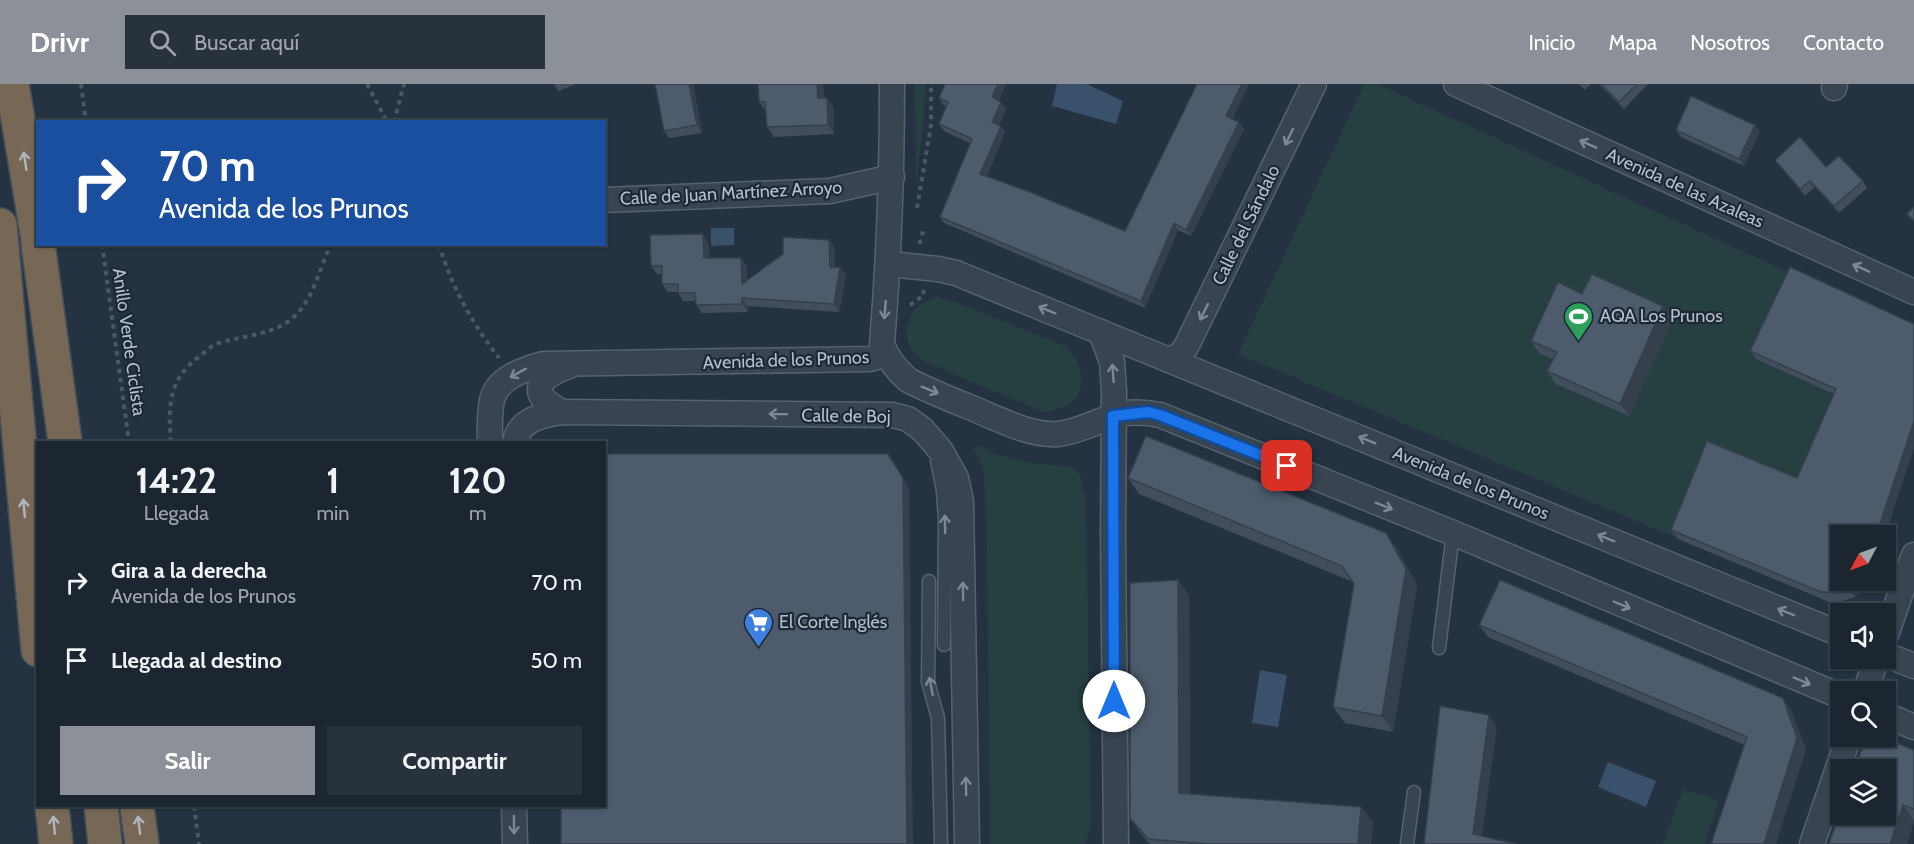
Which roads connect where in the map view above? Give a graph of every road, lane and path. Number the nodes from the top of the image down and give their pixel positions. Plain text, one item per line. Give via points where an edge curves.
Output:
1 (12, 84) edge
2 (81, 84) edge
3 (367, 84) edge
4 (404, 84) edge
5 (892, 84) edge
6 (931, 84) edge
7 (1314, 84) edge
8 (1456, 84) edge
9 (86, 120) edge
10 (386, 120) edge
11 (395, 120) edge
12 (892, 177) junction
13 (606, 200) edge
14 (916, 212) dead end
15 (0, 225) edge
16 (36, 227) edge
17 (926, 228) dead end
18 (38, 246) edge
19 (102, 246) edge
20 (330, 246) edge
21 (440, 246) edge
22 (889, 264) junction
23 (921, 267) junction
24 (44, 279) junction
25 (931, 292) dead end
26 (1914, 292) edge
27 (924, 295) junction
28 (906, 312) dead end
29 (1101, 332) junction
30 (885, 355) junction
31 (1171, 360) junction
32 (574, 364) junction
33 (512, 375) junction
34 (562, 412) junction
35 (1113, 416) junction
36 (923, 430) junction
37 (65, 441) edge
38 (76, 441) edge
39 (129, 441) edge
40 (171, 441) edge
41 (490, 441) edge
42 (516, 441) edge
43 (1453, 533) junction
44 (1914, 555) edge
45 (929, 581) dead end
46 (1896, 607) edge
47 (36, 628) edge
48 (1830, 630) edge
49 (945, 645) dead end
50 (1439, 648) dead end
51 (1896, 659) edge
52 (1914, 666) edge
53 (1830, 692) edge
54 (1896, 719) edge
55 (1914, 727) edge
56 (1845, 747) edge
57 (1414, 792) dead end
58 (52, 807) edge
59 (101, 807) edge
60 (137, 807) edge
61 (194, 807) edge
62 (514, 807) edge
63 (56, 844) edge
64 (105, 844) edge
65 (142, 844) edge
66 (199, 844) edge
67 (515, 844) edge
68 (941, 844) edge
69 (967, 844) edge
70 (1116, 844) edge
71 (1407, 844) edge
72 (1812, 844) edge

16 -> 1 highway
2 - 9 path
3 - 10 path
4 - 11 path
5 - 12 street
6 - 14 path via 931,125
7 -> 31 street, Calle del Sándalo via 1192,335 1182,353
26 -> 8 street, Avenida de las Azaleas
12 - 13 street, Calle de Juan Martínez Arroyo via 830,191
12 - 22 street
47 -> 15 highway
17 - 23 path via 920,238
18 - 24 highway
19 - 39 path, Anillo Verde Ciclista
20 - 40 path via 305,306 285,323 259,335 217,344 181,374 169,412
21 - 33 path via 457,292 480,333
22 - 23 street, Avenida de los Prunos
22 -> 30 street via 882,344
23 - 27 path
29 -> 23 street, Avenida de los Prunos via 956,273
24 - 37 highway
24 - 38 highway
25 - 27 path
27 - 28 path via 910,303
29 - 31 street, Avenida de los Prunos
35 -> 29 street via 1112,362
30 - 32 street, Avenida de los Prunos via 870,360
30 -> 35 street, Avenida de los Prunos via 898,371 919,386 1045,434 1078,430
48 -> 31 street, Avenida de los Prunos
32 -> 33 street, Avenida de los Prunos via 543,364
32 - 34 street via 550,374 540,391 544,400
33 - 41 street, Avenida de los Prunos via 492,398
36 -> 34 street, Calle de Boj via 908,419 893,415
34 - 42 street, Calle de Boj via 538,415 517,435
35 -> 43 street, Avenida de los Prunos via 1148,412 1160,415
35 - 70 street
49 -> 36 lane via 943,490 940,468
69 -> 36 street, Calle de Boj via 961,501 956,478
43 - 50 lane
43 -> 53 street, Avenida de los Prunos
44 - 46 street
68 -> 45 lane via 938,718 928,682
51 - 52 street
54 - 55 street
56 - 72 street
57 - 71 lane
63 -> 58 highway
59 - 64 highway
65 -> 60 highway
61 - 66 path
62 -> 67 street

